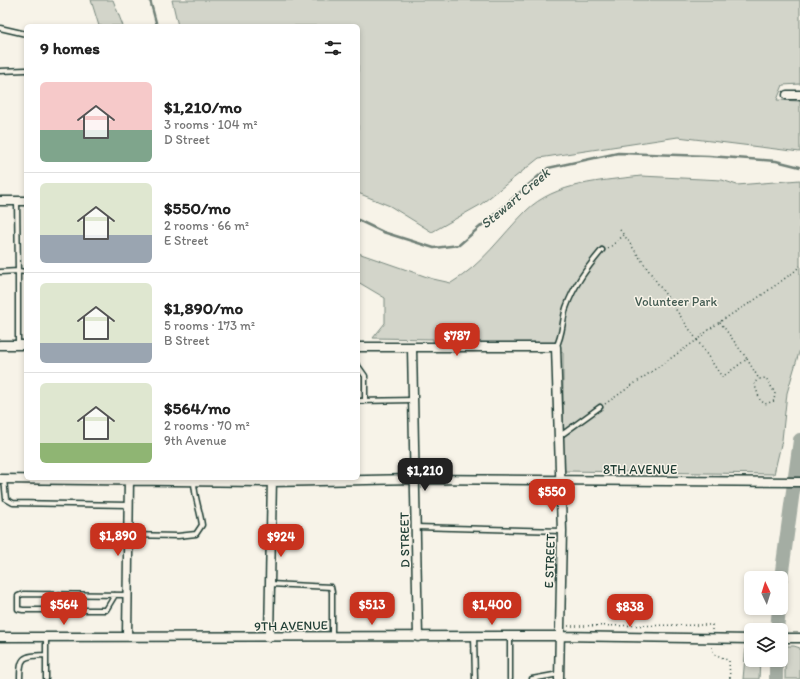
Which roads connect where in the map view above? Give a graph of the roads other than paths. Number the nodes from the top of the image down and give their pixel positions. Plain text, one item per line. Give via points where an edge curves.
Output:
1 (0, 28) edge
2 (24, 34) edge
3 (24, 70) edge
4 (0, 71) edge
5 (787, 95) dead end
6 (800, 95) edge
7 (0, 201) edge
8 (17, 201) junction
9 (24, 201) edge
10 (603, 251) road end
11 (0, 272) edge
12 (18, 272) junction
13 (24, 272) edge
14 (0, 345) edge
15 (22, 345) edge
16 (360, 347) edge
17 (556, 347) junction
18 (412, 348) junction
19 (360, 369) edge
20 (413, 400) junction
21 (360, 401) edge
22 (365, 401) junction
23 (600, 407) road end
24 (560, 436) junction
25 (2, 479) edge
26 (24, 479) edge
27 (360, 479) edge
28 (414, 479) junction
29 (129, 480) edge
30 (162, 480) edge
31 (272, 480) edge
32 (194, 481) junction
33 (561, 481) junction
34 (800, 482) edge
35 (129, 505) junction
36 (416, 527) junction
37 (562, 531) junction
38 (128, 535) junction
39 (270, 584) junction
40 (115, 595) junction
41 (128, 595) junction
42 (46, 636) junction
43 (127, 636) junction
44 (332, 636) junction
45 (474, 636) junction
46 (510, 636) junction
47 (560, 636) junction
48 (0, 637) edge
49 (269, 637) junction
50 (418, 637) junction
51 (744, 639) edge
52 (46, 656) junction
53 (559, 677) edge
54 (20, 679) edge
55 (46, 679) edge
56 (475, 679) edge
57 (510, 679) edge
58 (532, 679) edge

1 - 2 lane
3 - 4 lane
5 - 6 street
7 - 8 street
8 - 9 street
8 - 12 lane
10 - 17 lane via 579,280 566,309 560,340
11 - 12 lane
12 - 13 lane
12 - 15 lane
14 - 15 street
16 - 18 street
17 - 18 street
17 - 24 street, E STREET
18 - 20 street, D STREET
19 - 22 lane via 365,376
20 - 22 lane
20 - 28 street, D STREET
21 - 22 lane
23 - 24 lane
24 - 33 street, E STREET
25 - 26 street, 8TH AVENUE
25 - 35 lane via 6,499 12,503
27 - 28 street, 8TH AVENUE
28 - 33 street, 8TH AVENUE
28 - 36 street, D STREET
29 - 35 street
30 - 32 street, 8TH AVENUE
31 - 32 street, 8TH AVENUE
31 - 39 street
32 - 38 lane via 194,493 202,525 196,534
33 - 34 street, 8TH AVENUE
33 - 37 street, E STREET
35 - 38 street
36 - 37 lane
36 - 50 street, D STREET
37 - 47 street, E STREET
38 - 41 street
39 - 44 lane via 331,587
39 - 49 street
40 - 40 lane via 23,594 18,596 18,609 106,610
40 - 41 lane
41 - 43 street
42 - 43 street, 9TH AVENUE
42 - 48 street, 9TH AVENUE
42 - 52 lane
43 - 49 street, 9TH AVENUE
44 - 49 street, 9TH AVENUE
44 - 50 street, 9TH AVENUE
45 - 46 street, 9TH AVENUE
45 - 50 street, 9TH AVENUE
45 - 56 lane
46 - 47 street, 9TH AVENUE
46 - 57 lane
47 - 51 street, 9TH AVENUE
47 - 53 street, E STREET
52 - 54 lane via 28,656 23,659 20,663
52 - 55 lane
53 - 58 lane

